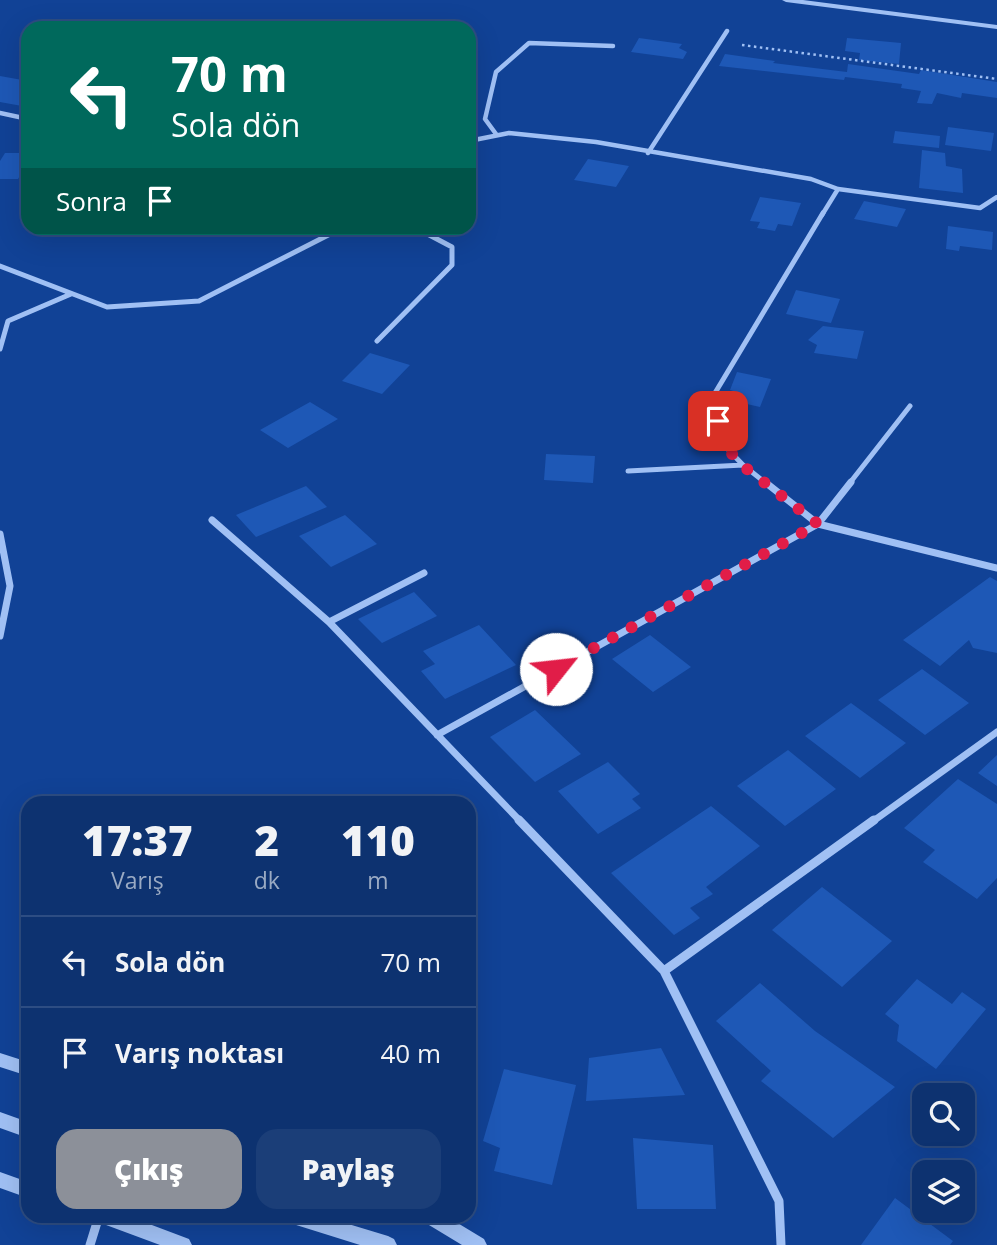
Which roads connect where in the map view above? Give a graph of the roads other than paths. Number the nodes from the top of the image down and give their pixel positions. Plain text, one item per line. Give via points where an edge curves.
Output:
1 (786, 0) edge
2 (997, 27) edge
3 (727, 31) dead end
4 (613, 46) dead end
5 (0, 113) edge
6 (21, 118) edge
7 (496, 134) junction
8 (476, 139) edge
9 (648, 153) junction
10 (838, 189) junction
11 (997, 197) edge
12 (328, 235) edge
13 (429, 235) edge
14 (0, 266) edge
15 (71, 294) junction
16 (377, 341) dead end
17 (0, 349) edge
18 (909, 405) dead end
19 (743, 466) junction
20 (628, 471) dead end
21 (212, 520) dead end
22 (818, 524) junction
23 (0, 534) edge
24 (997, 568) edge
25 (424, 573) dead end
26 (330, 622) junction
27 (0, 636) edge
28 (997, 732) edge
29 (438, 735) junction
30 (664, 971) junction
31 (0, 1060) edge
32 (21, 1067) edge
33 (0, 1120) edge
34 (21, 1128) edge
35 (0, 1180) edge
36 (21, 1188) edge
37 (98, 1223) edge
38 (121, 1223) edge
39 (316, 1223) edge
40 (442, 1223) edge
41 (90, 1245) edge
42 (183, 1245) edge
43 (388, 1245) edge
44 (478, 1245) edge
45 (781, 1245) edge

1 - 2 street
3 - 9 street
4 - 7 street via 529,43 496,72 485,119
5 - 6 street
7 - 8 street
7 - 9 street via 596,142
9 - 10 street via 811,179
10 - 11 street via 980,208
10 - 19 street via 712,398 723,444
12 - 15 street via 199,301 107,307
13 - 16 street via 452,247 452,265
14 - 15 street
15 - 17 street via 8,321
18 - 22 street
19 - 20 street
19 - 22 street
21 - 26 street
22 - 24 street
22 - 29 street
23 - 27 street via 10,586
25 - 26 street
26 - 29 street
28 - 30 street
29 - 30 street
30 - 45 street via 779,1201
31 - 32 street
33 - 34 street
35 - 36 street
37 - 41 street
38 - 42 street
39 - 43 street
40 - 44 street

